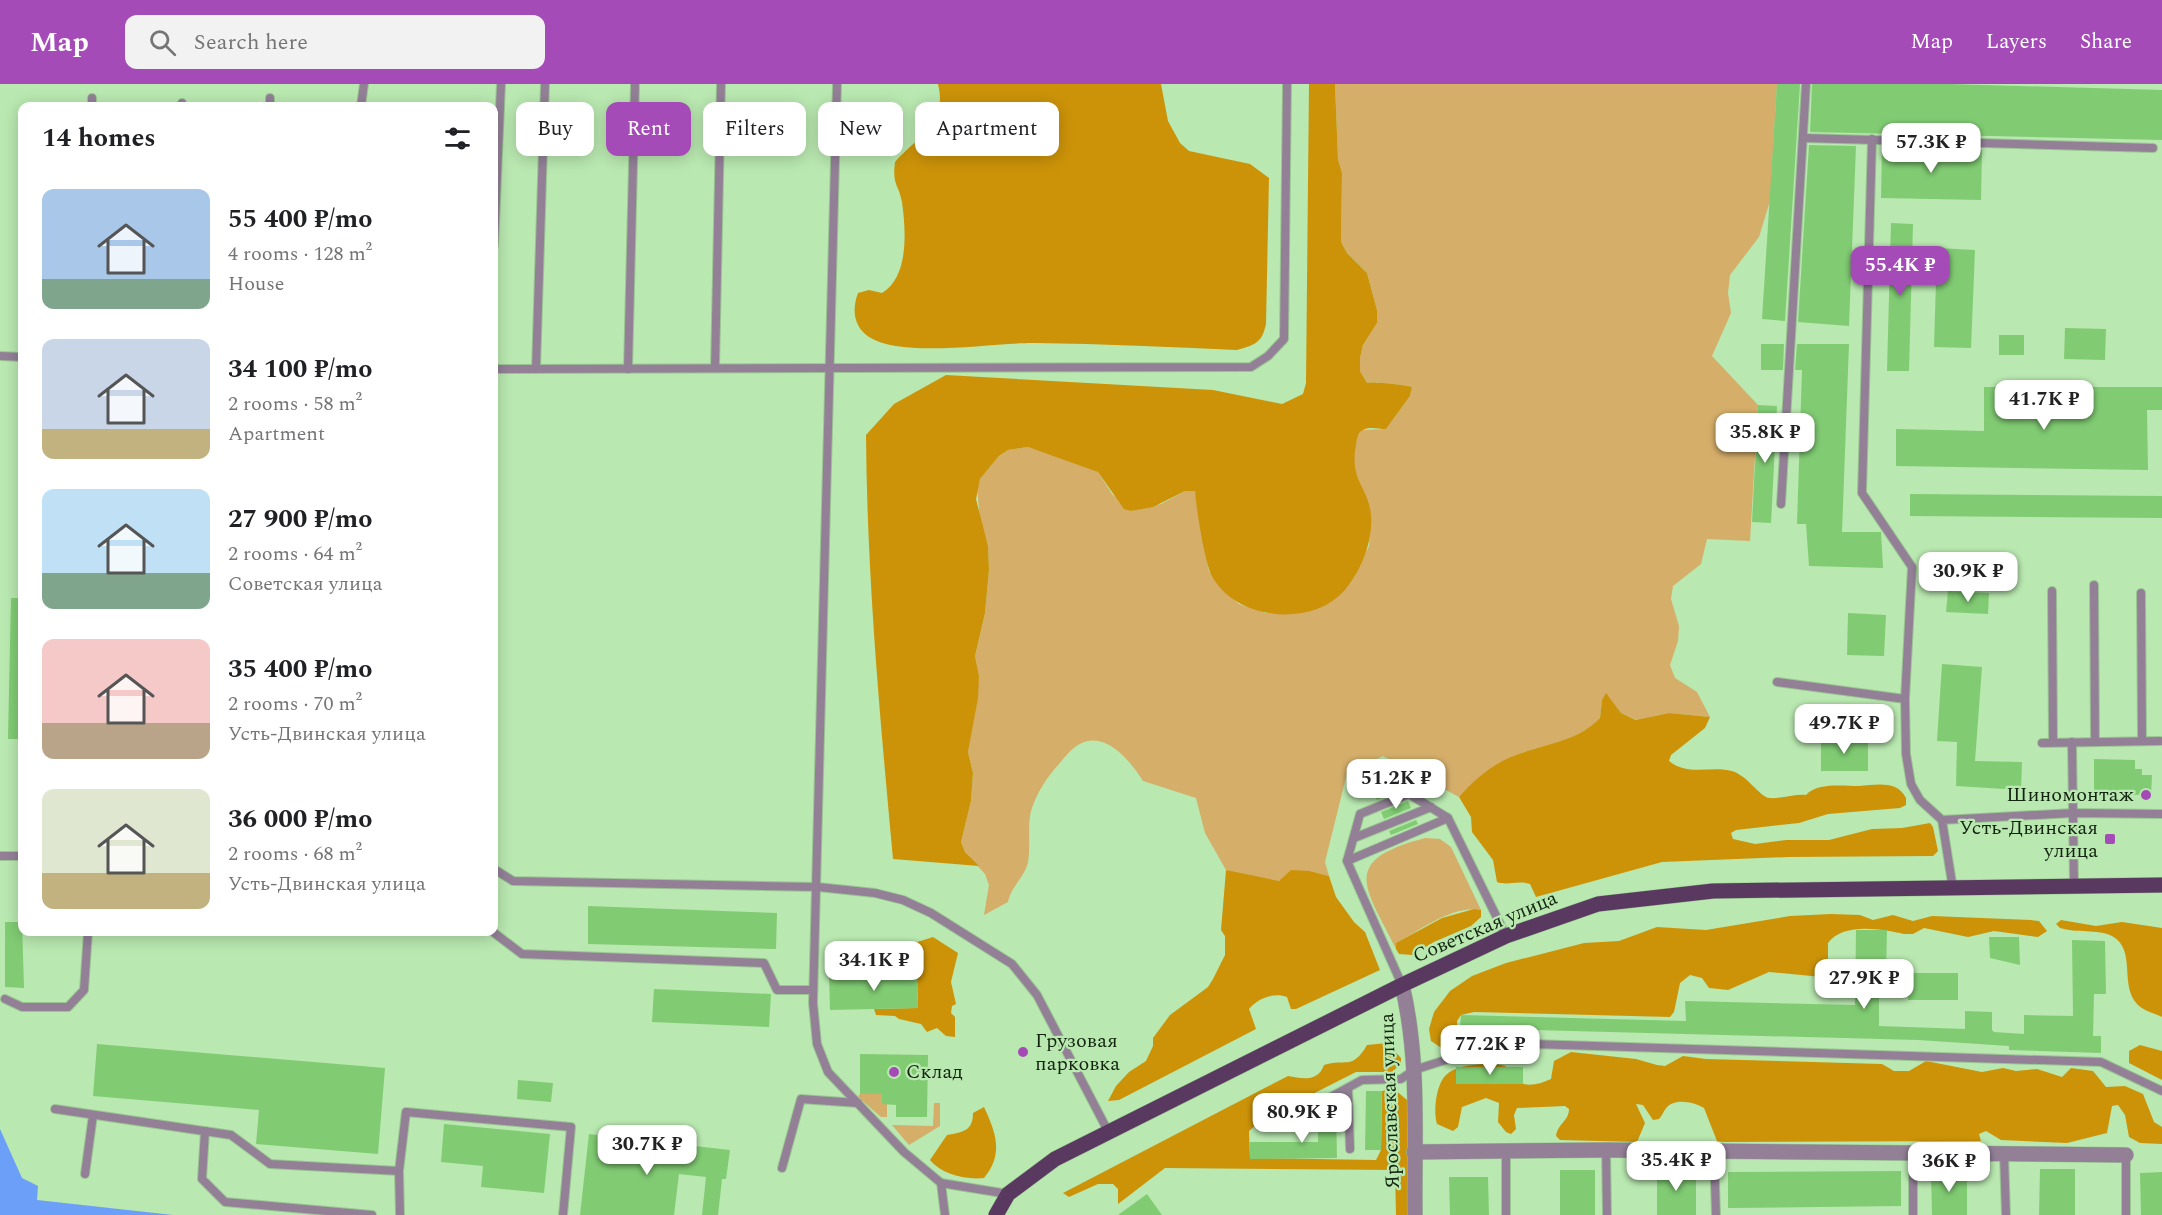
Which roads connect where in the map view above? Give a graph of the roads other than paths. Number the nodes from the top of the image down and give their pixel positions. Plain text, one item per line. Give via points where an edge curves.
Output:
1 (364, 84) edge
2 (501, 84) edge
3 (544, 84) edge
4 (635, 84) edge
5 (721, 84) edge
6 (837, 84) edge
7 (1287, 84) edge
8 (1806, 84) edge
9 (362, 102) edge
10 (1803, 138) junction
11 (1872, 139) junction
12 (2153, 148) dead end
13 (498, 153) edge
14 (0, 356) edge
15 (18, 357) edge
16 (715, 368) junction
17 (830, 368) junction
18 (498, 369) edge
19 (536, 369) junction
20 (628, 369) junction
21 (1781, 504) dead end
22 (2094, 585) dead end
23 (2052, 591) dead end
24 (2141, 593) dead end
25 (1776, 682) dead end
26 (1905, 699) junction
27 (2142, 741) junction
28 (2160, 741) dead end
29 (2042, 742) dead end
30 (2054, 742) junction
31 (2072, 742) junction
32 (2095, 742) junction
33 (1431, 807) junction
34 (2073, 813) junction
35 (2162, 814) edge
36 (1448, 818) junction
37 (1942, 820) junction
38 (1354, 838) junction
39 (0, 856) edge
40 (18, 856) edge
41 (1347, 861) junction
42 (498, 872) edge
43 (2162, 885) edge
44 (2074, 886) junction
45 (818, 887) junction
46 (1953, 889) junction
47 (88, 936) edge
48 (498, 936) edge
49 (1506, 936) junction
50 (1402, 985) junction
51 (813, 990) junction
52 (5, 999) dead end
53 (1414, 1070) junction
54 (1348, 1088) junction
55 (2162, 1091) edge
56 (858, 1103) junction
57 (55, 1109) dead end
58 (93, 1115) junction
59 (1276, 1126) dead end
60 (205, 1131) junction
61 (1109, 1133) junction
62 (1350, 1149) dead end
63 (1506, 1150) junction
64 (1606, 1150) junction
65 (1414, 1152) junction
66 (1714, 1152) junction
67 (1913, 1152) junction
68 (2004, 1155) junction
69 (2126, 1155) joint
70 (782, 1168) dead end
71 (399, 1171) junction
72 (85, 1174) dead end
73 (942, 1183) junction
74 (1008, 1194) junction
75 (372, 1215) edge
76 (400, 1215) edge
77 (563, 1215) edge
78 (945, 1215) edge
79 (996, 1215) edge
80 (1415, 1215) edge
81 (1506, 1215) edge
82 (1607, 1215) edge
83 (1716, 1215) edge
84 (1913, 1215) edge
85 (2006, 1215) edge
86 (2126, 1215) edge

1 - 9 lane
2 - 13 lane
3 - 19 lane
4 - 20 lane
5 - 16 lane
6 - 17 lane
7 - 17 lane via 1284,339 1251,367
8 - 10 lane
10 - 11 lane
10 - 21 lane
11 - 12 lane
11 - 26 lane via 1862,493 1912,567
14 - 15 lane
16 - 17 lane
16 - 20 lane
17 - 45 lane
18 - 19 lane
19 - 20 lane
22 - 32 lane
23 - 30 lane
24 - 27 lane
25 - 26 lane
26 - 37 lane via 1911,784 1920,800
27 - 28 lane
27 - 32 lane
29 - 30 lane
30 - 31 lane
31 - 32 lane
31 - 34 lane
33 - 36 lane
33 - 38 lane
33 - 38 lane via 1409,794 1360,814
34 - 35 lane
34 - 37 lane
34 - 44 lane
36 - 41 lane
36 - 49 lane
37 - 46 lane
38 - 41 lane
39 - 40 lane
41 - 50 lane
42 - 45 lane via 513,881
43 - 44 main road, Советская улица
44 - 46 main road, Советская улица
45 - 51 lane
45 - 61 lane via 903,900 1012,964 1037,995
46 - 49 main road, Советская улица via 1713,891 1598,904
47 - 52 lane via 84,990 68,1007 22,1008
48 - 51 lane via 522,954 764,963 777,990
49 - 50 main road, Советская улица
50 - 53 street, Ярославская улица via 1409,1013
50 - 61 main road, Советская улица
51 - 56 lane via 817,1044 828,1072
53 - 54 lane via 1401,1079 1362,1080
53 - 55 lane via 1499,1043 1511,1043 2101,1062
53 - 65 street, Ярославская улица
54 - 59 lane
54 - 62 lane
56 - 70 lane via 801,1099
56 - 73 lane via 909,1157
57 - 58 lane
58 - 60 lane
58 - 72 lane
60 - 71 lane via 231,1135 270,1164
60 - 75 lane via 202,1179 225,1202
61 - 74 main road, Советская улица via 1055,1159
63 - 64 street
63 - 65 street
63 - 81 lane
64 - 66 street
64 - 82 lane
65 - 80 street, Ярославская улица
66 - 67 street
66 - 83 lane
67 - 68 street
67 - 84 lane
68 - 69 street
68 - 85 lane
69 - 86 lane
71 - 76 lane
71 - 77 lane via 406,1112 571,1127
73 - 74 lane
73 - 78 lane
74 - 79 main road, Советская улица

